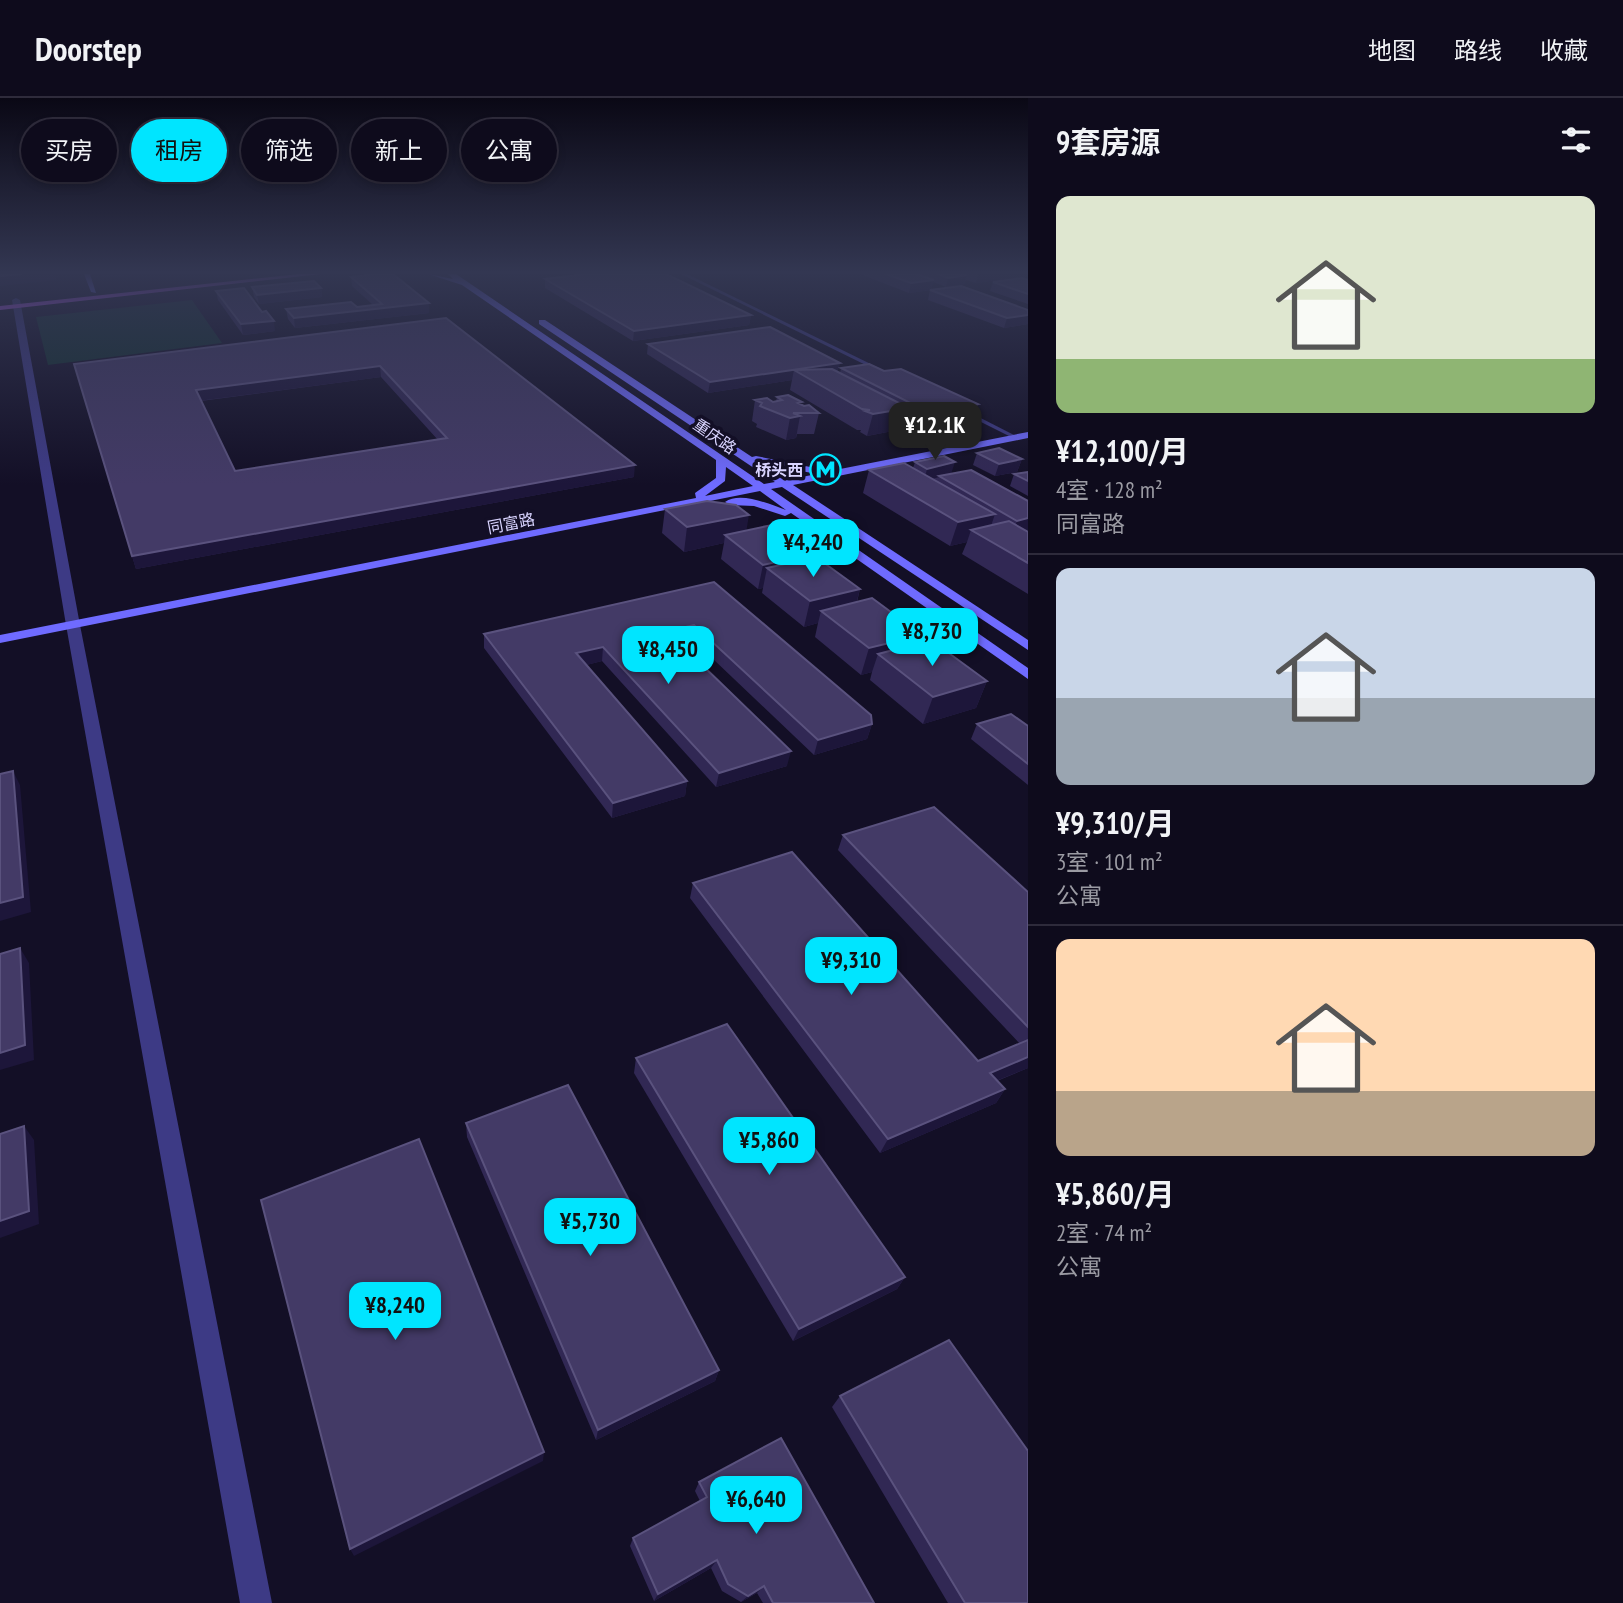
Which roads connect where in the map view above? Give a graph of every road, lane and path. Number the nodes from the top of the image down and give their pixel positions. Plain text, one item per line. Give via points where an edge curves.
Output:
1 (16, 344) edge
2 (554, 344) edge
3 (577, 344) edge
4 (828, 344) edge
5 (889, 374) edge
6 (950, 405) edge
7 (1028, 433) edge
8 (1010, 435) junction
9 (744, 456) junction
10 (721, 459) junction
11 (783, 482) junction
12 (757, 486) junction
13 (825, 487) junction
14 (702, 498) junction
15 (806, 520) junction
16 (73, 620) junction
17 (0, 630) edge
18 (0, 639) edge
19 (1028, 646) edge
20 (1028, 675) edge
21 (256, 1603) edge

1 - 16 street
2 - 10 main road, 重庆路
3 - 9 main road, 重庆路
4 - 5 lane
6 - 8 lane
7 - 8 main road, 同富路
7 - 13 main road, 同富路
8 - 13 main road, 同富路
9 - 11 main road, 重庆路
9 - 13 main road
10 - 12 main road, 重庆路
10 - 14 main road via 721,479
11 - 12 main road, 同富路
11 - 13 main road, 重庆路
11 - 13 main road, 同富路
12 - 14 main road, 同富路
12 - 15 main road, 重庆路
13 - 19 main road, 重庆路
14 - 15 main road via 755,503
14 - 16 main road, 同富路
15 - 20 main road, 重庆路
16 - 17 main road, 同富路
16 - 18 main road, 同富路
16 - 21 street

